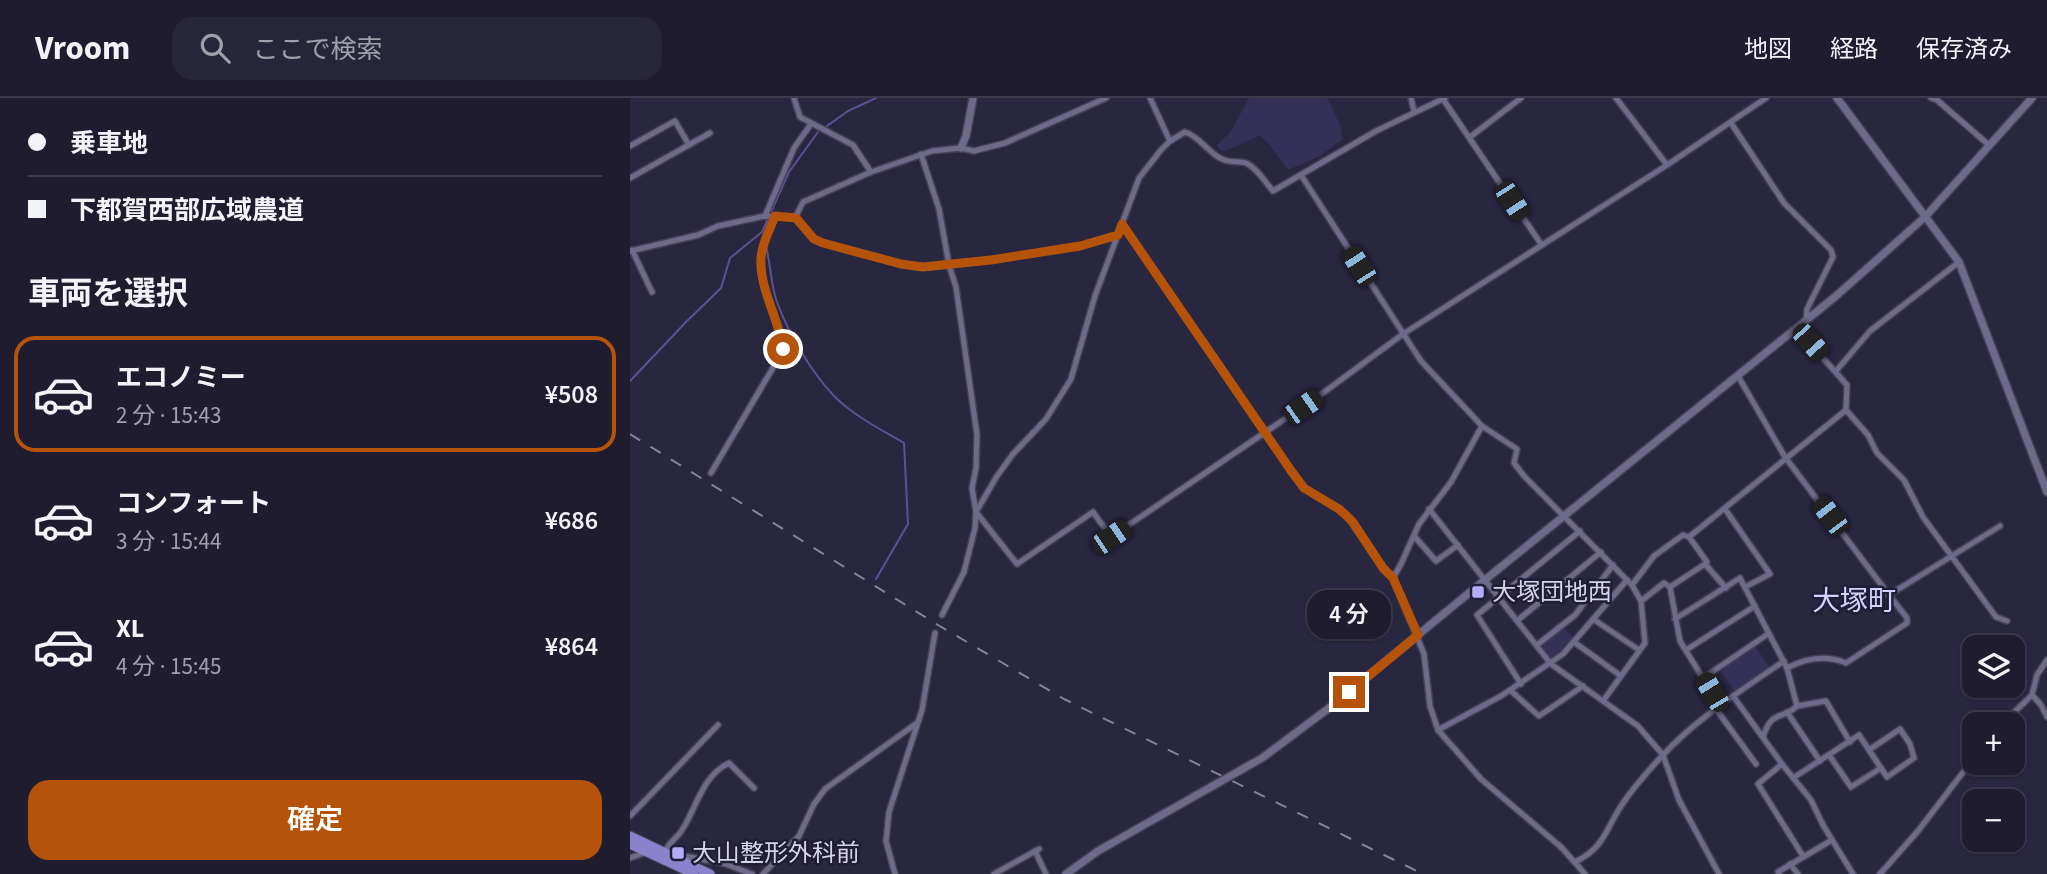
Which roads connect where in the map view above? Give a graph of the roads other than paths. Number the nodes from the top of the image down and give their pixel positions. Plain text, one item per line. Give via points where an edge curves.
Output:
1 (794, 98) edge
2 (973, 98) edge
3 (1106, 98) edge
4 (1150, 98) edge
5 (1410, 98) edge
6 (1444, 98) edge
7 (1521, 98) edge
8 (1616, 98) edge
9 (1766, 98) edge
10 (1837, 98) edge
11 (1931, 98) edge
12 (2032, 98) edge
13 (1414, 111) junction
14 (1731, 123) junction
15 (811, 124) junction
16 (710, 132) dead end
17 (1469, 137) junction
18 (1170, 141) junction
19 (689, 145) junction
20 (630, 146) edge
21 (1990, 146) junction
22 (961, 148) junction
23 (921, 155) junction
24 (1667, 165) junction
25 (871, 172) junction
26 (1301, 175) junction
27 (630, 178) edge
28 (765, 216) junction
29 (775, 216) junction
30 (1925, 216) junction
31 (796, 218) junction
32 (1122, 224) junction
33 (1118, 235) junction
34 (1541, 244) junction
35 (631, 251) edge
36 (1959, 262) junction
37 (948, 265) junction
38 (652, 292) dead end
39 (1806, 321) junction
40 (1796, 328) junction
41 (1402, 334) junction
42 (1836, 371) junction
43 (1738, 376) junction
44 (1846, 410) junction
45 (1482, 426) junction
46 (1265, 433) junction
47 (1785, 457) junction
48 (710, 473) dead end
49 (2047, 492) edge
50 (1429, 509) junction
51 (1725, 509) junction
52 (976, 512) junction
53 (1565, 515) junction
54 (2000, 526) dead end
55 (1580, 531) junction
56 (1414, 536) junction
57 (1689, 537) junction
58 (1458, 545) junction
59 (1601, 552) junction
60 (1952, 557) junction
61 (1705, 564) junction
62 (1614, 565) junction
63 (1393, 578) junction
64 (1486, 579) junction
65 (1630, 583) junction
66 (1670, 587) junction
67 (1745, 587) junction
68 (1726, 588) junction
69 (1889, 594) junction
70 (1500, 597) junction
71 (1641, 601) junction
72 (1755, 606) junction
73 (942, 615) dead end
74 (1593, 619) junction
75 (1675, 619) junction
76 (1518, 620) junction
77 (2007, 621) dead end
78 (935, 633) dead end
79 (1768, 634) junction
80 (1418, 635) junction
81 (1574, 642) junction
82 (1536, 645) junction
83 (1639, 650) junction
84 (1686, 650) junction
85 (2047, 660) edge
86 (1784, 661) junction
87 (1551, 664) junction
88 (1787, 668) junction
89 (1621, 676) junction
90 (1703, 678) junction
91 (1521, 684) junction
92 (1583, 686) junction
93 (1510, 690) junction
94 (1733, 695) junction
95 (2032, 695) junction
96 (1603, 701) junction
97 (1797, 706) junction
98 (1718, 708) junction
99 (1787, 712) junction
100 (2014, 712) edge
101 (2047, 717) edge
102 (917, 723) junction
103 (718, 725) dead end
104 (1438, 730) junction
105 (1763, 737) junction
106 (1850, 741) junction
107 (1869, 750) junction
108 (1663, 755) junction
109 (1829, 755) junction
110 (1820, 761) junction
111 (1756, 764) dead end
112 (1782, 764) junction
113 (1881, 768) junction
114 (1962, 774) edge
115 (1793, 778) junction
116 (754, 788) dead end
117 (630, 816) edge
118 (630, 836) edge
119 (1832, 840) junction
120 (630, 844) edge
121 (647, 852) junction
122 (665, 852) junction
123 (1803, 856) junction
124 (630, 858) edge
125 (1575, 862) junction
126 (680, 863) junction
127 (1790, 864) junction
128 (694, 874) edge
129 (710, 874) edge
130 (752, 874) edge
131 (763, 874) edge
132 (895, 874) edge
133 (994, 874) edge
134 (1046, 874) edge
135 (1066, 874) edge
136 (1585, 874) edge
137 (1719, 874) edge
138 (1779, 874) edge
139 (1798, 874) edge
140 (1853, 874) edge
141 (1880, 874) edge

1 - 15 street via 800,117
2 - 22 street
3 - 22 street via 1005,143
4 - 18 street
5 - 13 street
6 - 13 street
6 - 17 street
7 - 17 street
8 - 24 street
9 - 14 street
10 - 30 street
11 - 21 street
12 - 21 street
13 - 26 street
14 - 24 street
14 - 39 street via 1784,204 1831,250 1833,257 1807,309
15 - 25 street via 853,145
15 - 28 street via 794,148
16 - 19 street
17 - 34 street
18 - 26 street via 1185,132 1194,135 1218,158 1245,162 1273,191
18 - 32 street via 1139,178
19 - 20 street via 675,121
19 - 27 street
21 - 30 street
22 - 23 street
23 - 25 street
23 - 37 street via 939,209
24 - 34 street
25 - 31 street via 803,202
26 - 41 street
28 - 29 street
28 - 35 street
29 - 31 street
29 - 48 street via 761,258 762,277 783,349
30 - 36 street
30 - 39 street
31 - 37 street via 814,239 838,248 901,264
32 - 33 street
32 - 46 street
33 - 37 street via 1080,246
33 - 52 street via 1070,379 1045,419 997,476
34 - 41 street
35 - 38 street
36 - 42 street via 1870,331
36 - 49 street
37 - 52 street via 960,309 976,435 972,488
39 - 40 street
40 - 42 street
40 - 43 street
41 - 45 street
41 - 46 street
42 - 44 street via 1847,386
43 - 47 street
43 - 53 street
44 - 47 street
44 - 60 street via 1877,453 1904,480
45 - 50 street via 1451,482
45 - 53 street via 1517,449 1514,463
46 - 52 street via 1111,537 1093,512 1019,564 1014,564
46 - 63 street via 1304,488 1352,521
47 - 51 street
47 - 69 street
50 - 56 street
50 - 58 street
51 - 57 street
51 - 67 street via 1770,574
52 - 73 street via 964,572
53 - 55 street
53 - 64 street
54 - 60 street
55 - 59 street
55 - 70 street
56 - 58 street via 1436,561
56 - 63 street
57 - 61 street
57 - 65 street via 1683,535 1663,548
58 - 64 street
59 - 62 street
59 - 76 street
60 - 69 street
60 - 77 street via 1996,617
61 - 66 street
61 - 68 street
62 - 65 street
62 - 82 street via 1574,615
63 - 80 street
64 - 70 street
64 - 80 street
65 - 71 street
65 - 74 street
66 - 71 street via 1664,583
66 - 75 street
67 - 68 street via 1740,578
67 - 72 street
68 - 75 street
69 - 88 street via 1907,623 1846,663 1833,658
70 - 76 street
70 - 91 street via 1476,615
71 - 83 street via 1645,643
72 - 79 street
72 - 84 street
74 - 81 street
74 - 83 street
75 - 84 street
76 - 82 street
78 - 102 street
79 - 86 street
79 - 90 street
80 - 104 street
80 - 135 street, bridge via 1262,758
81 - 87 street
81 - 89 street
82 - 87 street
83 - 89 street
84 - 90 street
85 - 95 street
86 - 88 street
86 - 94 street
87 - 91 street
87 - 92 street
88 - 97 street
89 - 96 street
90 - 98 street
91 - 93 street
92 - 93 street via 1539,716
92 - 96 street
93 - 104 street
94 - 98 street
94 - 105 street
95 - 100 street
95 - 101 street
96 - 108 street via 1638,726
97 - 99 street
97 - 106 street via 1826,701
98 - 108 street
98 - 111 street
99 - 105 street via 1768,722
99 - 110 street
102 - 131 street via 825,789 799,836
102 - 132 street via 889,812 886,841
103 - 117 street
104 - 125 street via 1481,779
105 - 112 street
106 - 107 street via 1859,735
106 - 109 street
107 - 113 street
107 - 113 street via 1900,729 1905,736 1913,758 1887,777
108 - 125 street via 1620,808 1600,845
108 - 137 street via 1679,800
109 - 110 street
109 - 113 street via 1851,787
110 - 115 street
112 - 115 street
112 - 123 street via 1758,784
114 - 141 street
115 - 119 street via 1811,800
116 - 122 street via 729,763 717,769
118 - 122 main road
119 - 123 street
119 - 140 street
120 - 121 main road
121 - 124 street
121 - 126 main road
122 - 126 main road
123 - 127 street
125 - 136 street
126 - 128 main road
126 - 129 main road
126 - 130 street via 688,855
127 - 138 street
127 - 139 street
133 - 134 street via 1037,850

